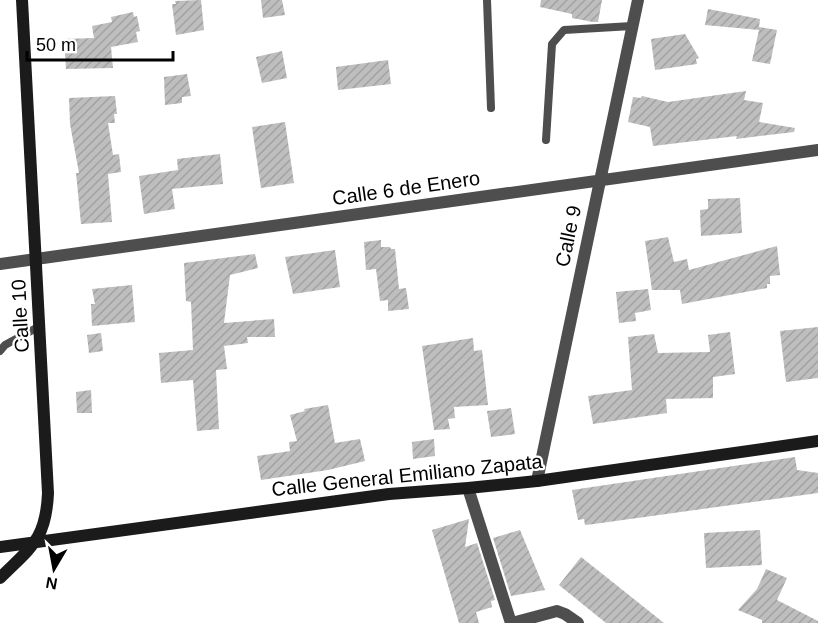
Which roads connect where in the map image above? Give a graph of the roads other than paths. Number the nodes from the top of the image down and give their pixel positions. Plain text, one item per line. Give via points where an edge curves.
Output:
1 (22, 0) edge
2 (487, 0) edge
3 (638, 0) edge
4 (632, 26) junction
5 (491, 108) dead end
6 (546, 140) dead end
7 (818, 150) edge
8 (599, 181) junction
9 (37, 258) junction
10 (0, 264) edge
11 (40, 326) junction
12 (0, 351) edge
13 (818, 441) edge
14 (537, 481) junction
15 (468, 489) junction
16 (35, 542) junction
17 (0, 547) edge
18 (0, 578) edge
19 (512, 623) edge
20 (578, 623) edge

1 - 9 street, Calle 10
2 - 5 lane
3 - 4 street, Calle 9
4 - 6 lane via 564,30 552,44
4 - 8 street, Calle 9
7 - 8 street, Calle 6 de Enero
8 - 9 street, Calle 6 de Enero
8 - 14 street, Calle 9
9 - 10 street, Calle 6 de Enero
9 - 11 street, Calle 10
11 - 12 lane
11 - 16 street, Calle 10 via 48,493 43,528
13 - 14 street, Calle General Emiliano Zapata
14 - 15 street, Calle General Emiliano Zapata
15 - 16 street, Calle General Emiliano Zapata via 389,494
15 - 19 street
16 - 17 street, Calle General Emiliano Zapata
16 - 18 street, Calle 10
19 - 20 street via 556,612

